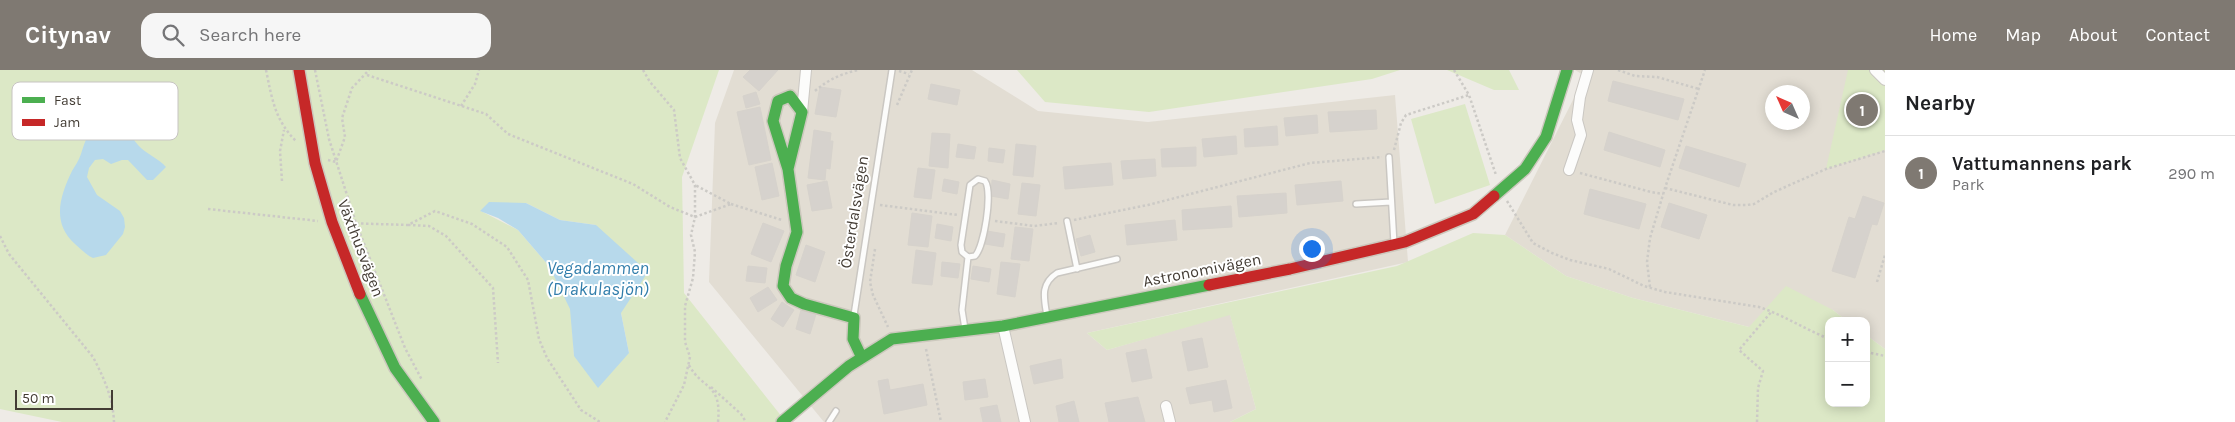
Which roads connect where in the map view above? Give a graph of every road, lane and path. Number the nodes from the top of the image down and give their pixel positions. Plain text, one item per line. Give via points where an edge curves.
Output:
1 (266, 70) edge
2 (299, 70) edge
3 (315, 70) edge
4 (369, 70) edge
5 (479, 70) edge
6 (643, 70) edge
7 (806, 70) edge
8 (858, 70) edge
9 (892, 70) edge
10 (897, 70) edge
11 (912, 70) edge
12 (1454, 70) edge
13 (1567, 70) edge
14 (1588, 70) edge
15 (1618, 70) edge
16 (1705, 70) edge
17 (1875, 70) edge
18 (910, 74) junction
19 (367, 75) junction
20 (1885, 80) edge
21 (1699, 90) junction
22 (1469, 95) junction
23 (461, 106) junction
24 (802, 107) junction
25 (894, 114) dead end
26 (284, 130) junction
27 (1885, 151) edge
28 (313, 154) junction
29 (1391, 156) junction
30 (336, 162) junction
31 (788, 169) junction
32 (1569, 170) joint
33 (282, 181) dead end
34 (695, 185) junction
35 (1664, 188) junction
36 (1501, 191) junction
37 (1663, 194) junction
38 (881, 196) dead end
39 (1392, 202) junction
40 (731, 204) junction
41 (1356, 204) dead end
42 (880, 205) junction
43 (208, 209) dead end
44 (879, 214) dead end
45 (695, 216) junction
46 (965, 216) junction
47 (986, 219) junction
48 (1067, 221) junction
49 (332, 222) junction
50 (356, 223) junction
51 (796, 224) junction
52 (408, 225) junction
53 (0, 236) edge
54 (876, 240) dead end
55 (1394, 244) junction
56 (1885, 255) edge
57 (968, 257) junction
58 (1117, 259) dead end
59 (1077, 269) junction
60 (1877, 282) dead end
61 (1650, 287) junction
62 (1772, 311) junction
63 (1048, 317) junction
64 (854, 318) junction
65 (1003, 326) junction
66 (965, 331) junction
67 (923, 336) junction
68 (1825, 337) edge
69 (892, 339) junction
70 (1870, 353) edge
71 (1885, 356) edge
72 (862, 358) junction
73 (498, 363) dead end
74 (688, 363) junction
75 (710, 386) junction
76 (426, 387) dead end
77 (1166, 406) dead end
78 (836, 411) dead end
79 (114, 422) edge
80 (434, 422) edge
81 (600, 422) edge
82 (665, 422) edge
83 (718, 422) edge
84 (746, 422) edge
85 (782, 422) edge
86 (829, 422) edge
87 (940, 422) edge
88 (1025, 422) edge
89 (1170, 422) edge
90 (1757, 422) edge

1 - 26 path via 273,105
2 - 28 street, Växthusvägen
3 - 30 path
4 - 19 path
5 - 23 path via 475,84
6 - 34 path via 674,110 680,158
7 - 24 street
8 - 24 path via 831,78
9 - 64 lane, Österdalsvägen
10 - 18 path
11 - 18 path
12 - 22 path
13 - 36 street, Astronomivägen via 1546,137 1525,169
14 - 32 street via 1580,97 1578,120 1582,135
15 - 21 path via 1635,76 1657,77
16 - 21 path
17 - 20 street
18 - 25 path
19 - 23 path
19 - 30 path via 352,88 342,118 345,137
21 - 35 path
22 - 29 path via 1406,115
22 - 36 path
23 - 45 path via 486,114 508,134 633,184 670,207
24 - 31 street
24 - 31 street via 790,96 778,101 773,122
26 - 28 path
26 - 33 path via 280,151
27 - 35 path via 1826,169 1754,204 1733,205
28 - 30 path
28 - 49 street, Växthusvägen
29 - 39 lane
29 - 48 path via 1310,163 1148,206
30 - 50 path
31 - 51 street
32 - 37 path
34 - 40 path
34 - 45 path
35 - 37 path
36 - 55 street, Astronomivägen via 1474,214
36 - 61 path via 1532,243 1570,260 1609,268
37 - 61 path via 1650,238 1647,262
38 - 42 path
39 - 41 lane
39 - 55 lane
40 - 45 path
40 - 51 path
42 - 44 path
42 - 46 path
43 - 49 path
45 - 74 path via 691,235 695,252 685,306
46 - 47 lane via 970,185 981,179 989,189
46 - 57 lane via 961,245 962,252
47 - 48 path via 1034,226
47 - 57 lane via 981,248 975,256
48 - 59 lane
49 - 50 path
49 - 80 street, Växthusvägen via 364,304 395,368
50 - 52 path
50 - 76 path via 405,348
51 - 64 street via 797,232 783,286 791,298 804,304
52 - 73 path via 429,226 446,236 493,288
52 - 81 path via 435,211 472,224 507,247 528,280 539,339 547,358 581,410
53 - 79 path via 9,254 93,357 113,403
54 - 69 path via 872,289
55 - 63 street, Astronomivägen via 1290,269
56 - 60 path
57 - 66 lane via 962,310
58 - 59 lane
59 - 63 lane via 1057,273 1047,282 1043,294
61 - 62 path
62 - 68 path
62 - 90 path via 1739,350 1763,371 1758,388
63 - 65 street, Astronomivägen
64 - 72 street, Österdalsvägen via 853,339
65 - 66 street, Astronomivägen
65 - 88 street
66 - 67 street, Astronomivägen
67 - 69 street, Astronomivägen
67 - 87 path
69 - 72 street, Astronomivägen
70 - 71 path
72 - 85 street, Astronomivägen
74 - 75 path via 692,372
74 - 82 path via 684,385
75 - 83 path via 720,406
75 - 84 path
77 - 89 street
78 - 86 lane

